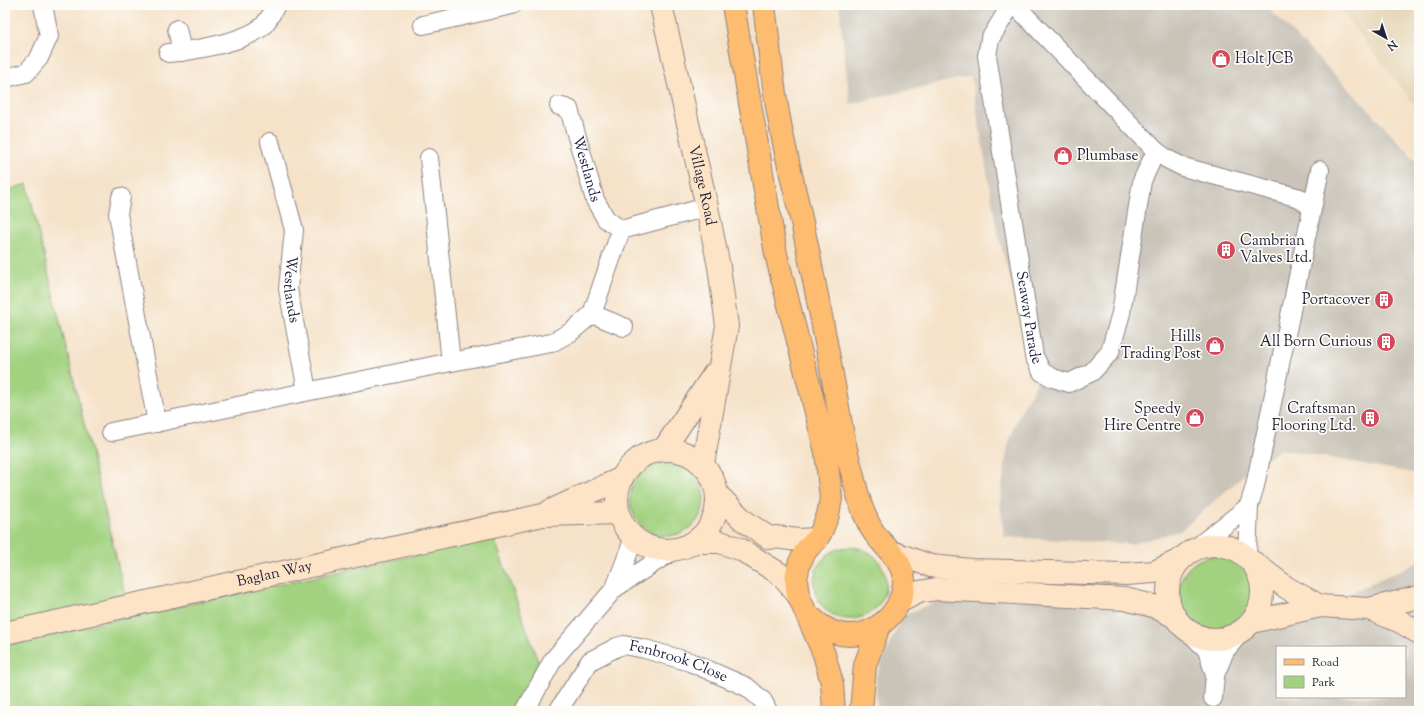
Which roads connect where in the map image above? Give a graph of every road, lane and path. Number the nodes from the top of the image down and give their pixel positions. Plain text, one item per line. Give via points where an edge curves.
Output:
1 (43, 5) edge
2 (276, 5) edge
3 (512, 5) edge
4 (661, 5) edge
5 (733, 5) edge
6 (764, 5) edge
7 (1011, 5) edge
8 (1015, 5) edge
9 (440, 13) edge
10 (423, 25) dead end
11 (177, 29) dead end
12 (5, 78) edge
13 (558, 106) dead end
14 (270, 142) dead end
15 (1156, 151) junction
16 (429, 158) dead end
17 (1320, 170) dead end
18 (121, 197) dead end
19 (707, 207) junction
20 (1312, 208) junction
21 (621, 230) junction
22 (592, 314) junction
23 (624, 327) dead end
24 (451, 362) junction
25 (719, 367) junction
26 (306, 391) junction
27 (157, 423) junction
28 (111, 432) dead end
29 (664, 450) junction
30 (703, 464) junction
31 (622, 478) junction
32 (718, 495) junction
33 (1248, 506) junction
34 (618, 513) junction
35 (543, 514) junction
36 (634, 538) junction
37 (817, 539) junction
38 (694, 542) junction
39 (674, 550) junction
40 (892, 552) junction
41 (1186, 555) junction
42 (1248, 558) junction
43 (615, 588) junction
44 (1419, 597) edge
45 (899, 602) junction
46 (802, 604) junction
47 (1320, 606) junction
48 (1369, 609) junction
49 (1181, 624) junction
50 (879, 626) junction
51 (1246, 627) junction
52 (5, 633) edge
53 (1419, 633) edge
54 (1215, 675) junction
55 (1213, 698) dead end
56 (525, 711) edge
57 (558, 711) edge
58 (768, 711) edge
59 (834, 711) edge
60 (861, 711) edge

1 - 12 street via 49,36 39,58 26,73
2 - 11 street via 264,26 244,38 175,53
3 - 9 street
4 - 19 street, Village Road
5 - 37 main road via 776,254 826,452 831,498 828,515
6 - 40 main road via 778,117 808,250 848,459 870,525
7 - 15 street, Seaway Parade via 990,39 987,56 1034,356 1042,372 1053,378 1069,383 1092,372 1110,352 1121,313 1142,181
8 - 15 street
9 - 10 street
13 - 21 street, Westlands via 569,109 595,200 606,219
14 - 26 street, Westlands via 294,230 288,288
15 - 20 street via 1183,167 1300,198
16 - 24 street
17 - 20 street
18 - 27 street via 118,214
19 - 21 street
19 - 25 street, Village Road via 727,326
20 - 33 street via 1258,472
21 - 22 street
22 - 23 street
22 - 24 street via 571,332 551,343
24 - 26 street
25 - 29 street, Village Road
25 - 30 street, Village Road
26 - 27 street
27 - 28 street
29 - 30 street via 679,450
29 - 31 street via 651,452 639,458 629,466
30 - 32 street via 713,478
31 - 34 street via 618,489
31 - 35 street, Baglan Way
32 - 37 street via 743,520 769,538
32 - 38 street via 713,522
33 - 41 street
33 - 42 street
34 - 35 street, Baglan Way
34 - 36 street via 624,527
35 - 52 street, Baglan Way
36 - 39 street via 646,546 659,550
36 - 43 street
37 - 46 main road via 806,550 799,564 796,579
38 - 39 street
38 - 46 street via 720,542 740,549 780,574
39 - 43 street
40 - 41 street via 931,566 970,570 1126,574 1154,572
40 - 45 main road via 903,573 904,583
41 - 42 street via 1211,545 1230,547
41 - 49 street via 1172,573 1168,588 1169,603
42 - 47 street via 1287,588
42 - 51 street via 1259,574 1263,591 1260,608
43 - 56 street via 553,660
44 - 48 street
45 - 49 street via 919,592 936,589 1125,599 1152,606
45 - 50 main road via 891,616
46 - 50 main road via 821,627 840,634 860,634
46 - 59 main road via 824,654 832,683
47 - 48 street
47 - 51 street
48 - 53 street
49 - 51 street via 1204,638 1223,639
49 - 54 street via 1207,650
50 - 60 main road via 865,665
51 - 54 street via 1225,651
54 - 55 street
57 - 58 street, Fenbrook Close via 590,661 617,646 624,645 690,662 747,687 763,701

